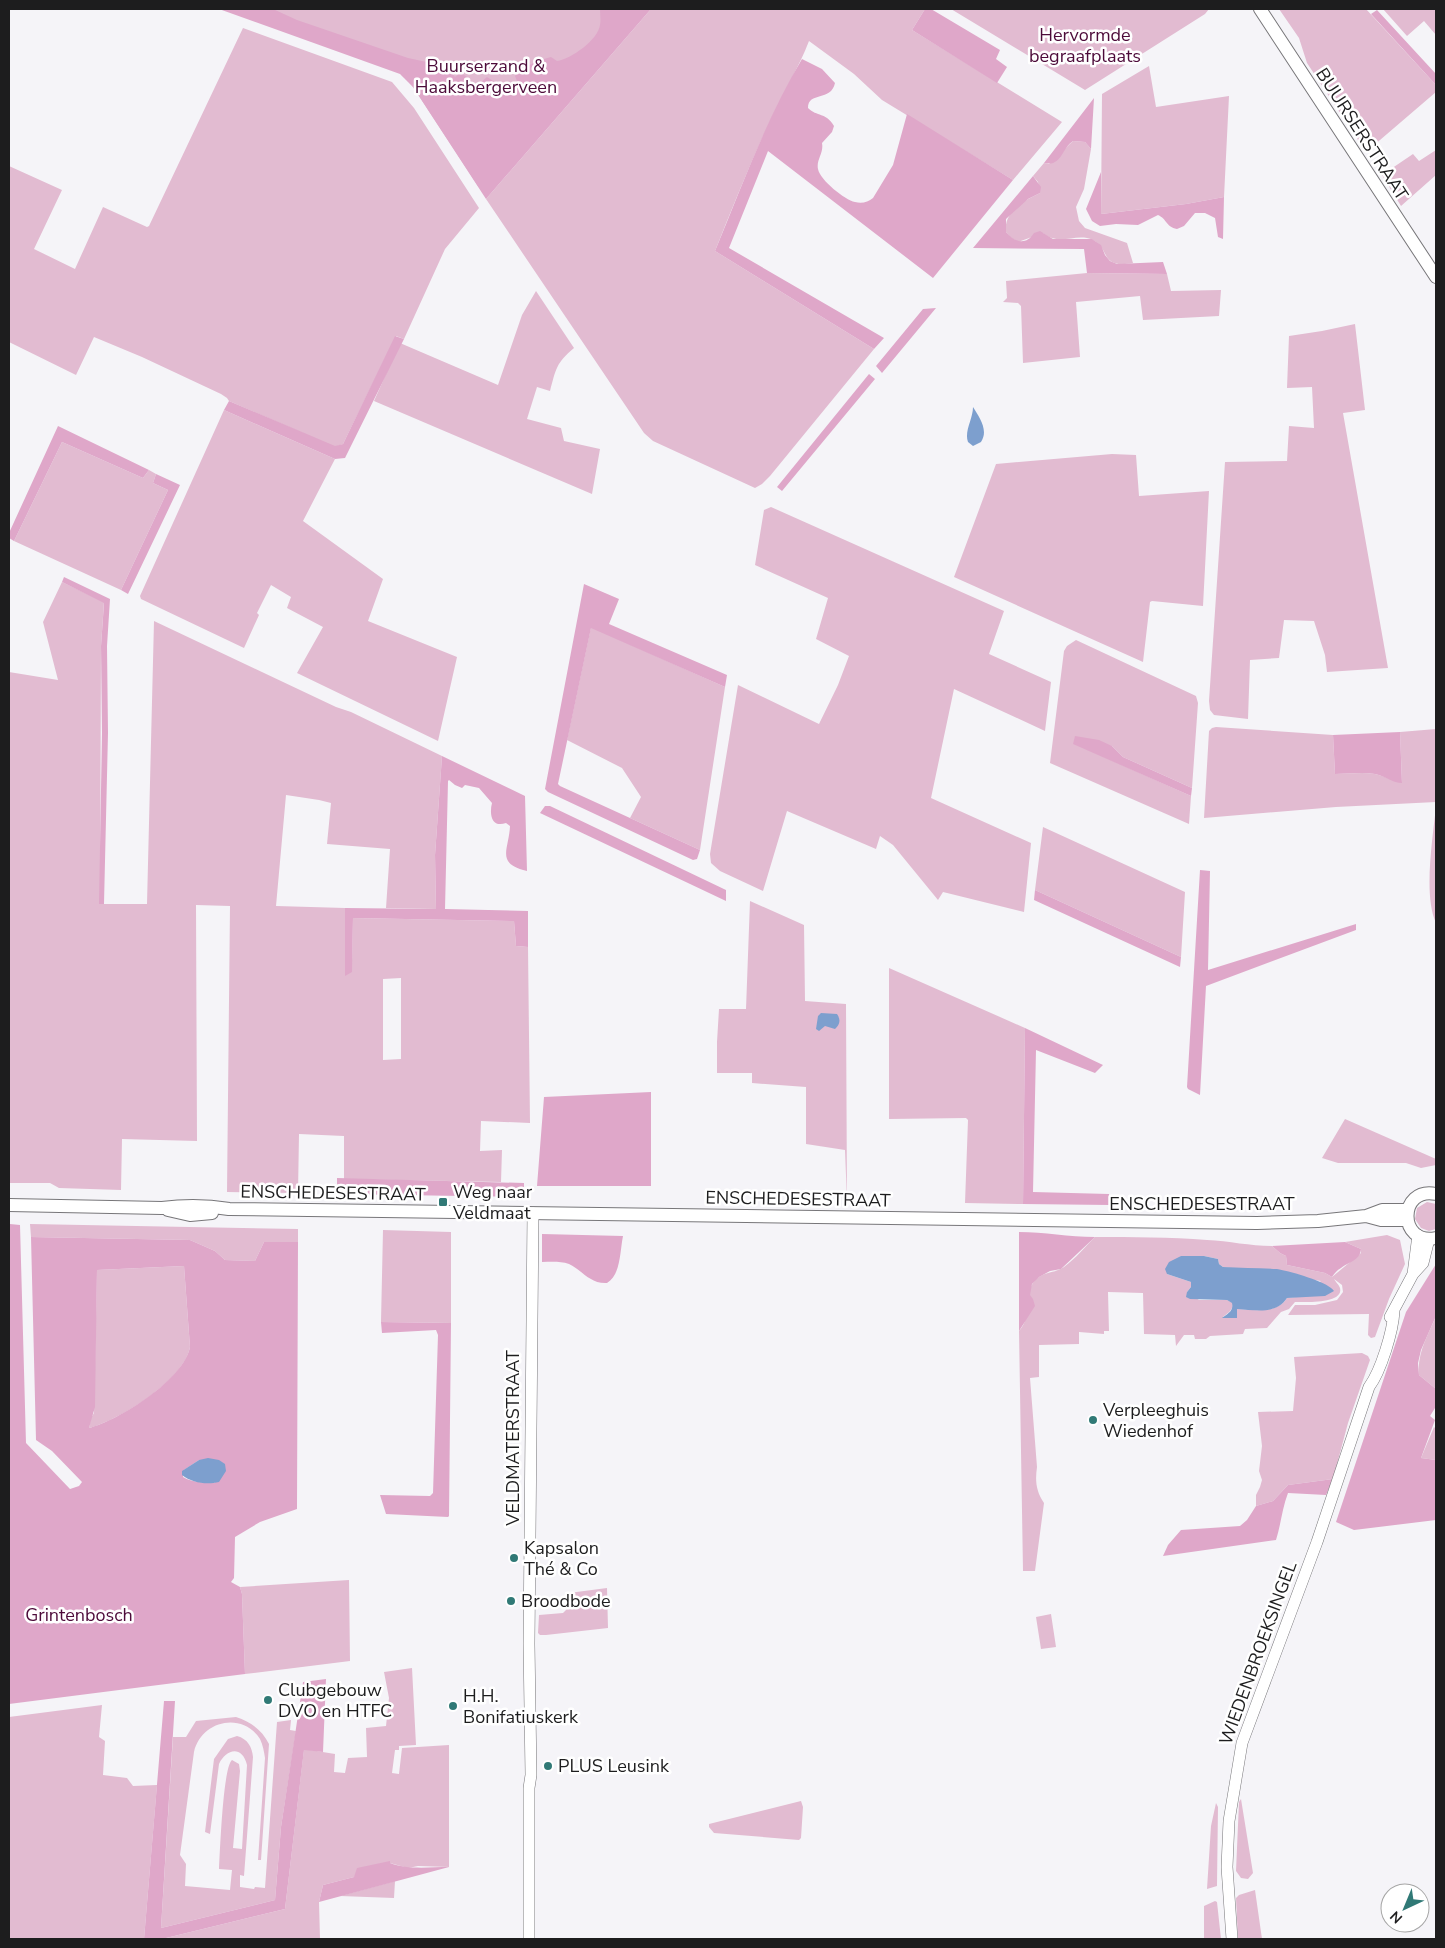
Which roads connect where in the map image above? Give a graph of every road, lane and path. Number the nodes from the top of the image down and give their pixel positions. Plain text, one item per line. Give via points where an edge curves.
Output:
1 (1260, 9) edge
2 (1436, 277) edge
3 (1436, 1194) edge
4 (9, 1205) edge
5 (533, 1213) junction
6 (1407, 1215) junction
7 (1428, 1237) edge
8 (529, 1939) edge
9 (1232, 1939) edge

1 - 2 main road, BUURSERSTRAAT
3 - 6 main road via 1414,1199
4 - 5 main road, ENSCHEDESESTRAAT
5 - 6 main road, ENSCHEDESESTRAAT via 1249,1223 1296,1223 1366,1216 1381,1220
5 - 8 street, VELDMATERSTRAAT
6 - 7 main road via 1413,1232
7 - 9 street, WIEDENBROEKSINGEL via 1414,1274 1394,1312 1378,1370 1369,1387 1317,1542 1242,1742 1229,1821 1227,1867

